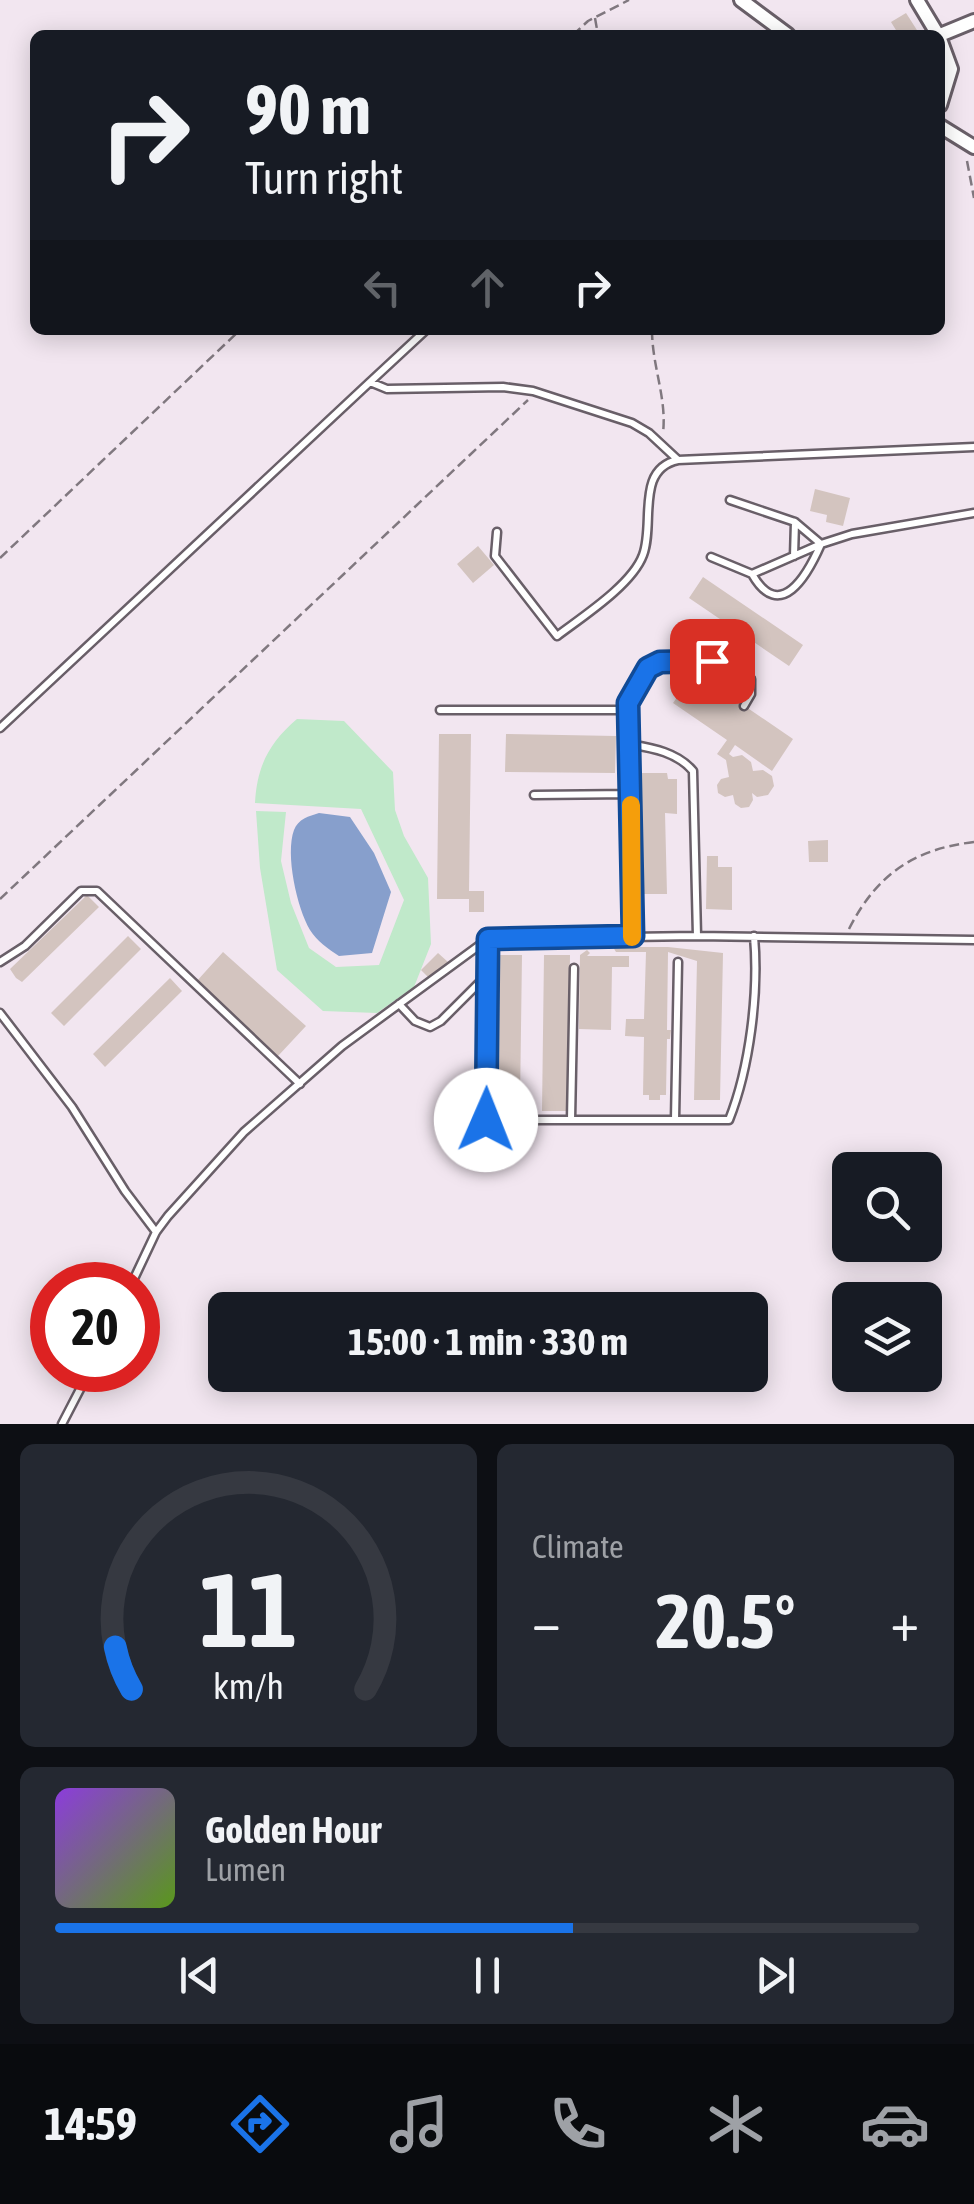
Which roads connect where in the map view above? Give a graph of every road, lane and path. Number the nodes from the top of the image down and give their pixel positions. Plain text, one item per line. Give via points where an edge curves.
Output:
1 (630, 0) edge
2 (741, 0) edge
3 (917, 0) edge
4 (595, 18) junction
5 (974, 21) edge
6 (579, 30) edge
7 (597, 30) edge
8 (781, 30) edge
9 (935, 30) edge
10 (945, 33) edge
11 (945, 52) edge
12 (945, 89) edge
13 (945, 129) edge
14 (972, 146) edge
15 (974, 198) edge
16 (235, 335) edge
17 (421, 335) edge
18 (652, 335) edge
19 (370, 382) junction
20 (536, 392) junction
21 (662, 445) junction
22 (974, 447) edge
23 (678, 460) junction
24 (730, 500) dead end
25 (974, 514) edge
26 (795, 522) junction
27 (496, 532) dead end
28 (821, 544) junction
29 (794, 556) junction
30 (711, 557) dead end
31 (0, 558) edge
32 (752, 574) junction
33 (744, 706) dead end
34 (440, 710) dead end
35 (628, 710) junction
36 (0, 728) edge
37 (629, 744) junction
38 (631, 794) junction
39 (534, 795) dead end
40 (974, 842) edge
41 (0, 899) edge
42 (633, 936) junction
43 (697, 936) junction
44 (754, 936) junction
45 (488, 939) junction
46 (844, 939) junction
47 (974, 940) edge
48 (0, 962) edge
49 (678, 962) dead end
50 (574, 968) dead end
51 (488, 973) junction
52 (399, 1004) junction
53 (0, 1013) edge
54 (300, 1084) junction
55 (572, 1120) junction
56 (675, 1120) junction
57 (156, 1232) junction
58 (142, 1262) edge
59 (79, 1392) edge
60 (62, 1424) edge

1 - 4 path
2 - 8 street
3 - 9 street
4 - 6 path
4 - 7 path
5 - 10 street
11 - 12 street via 951,69
13 - 14 street
14 - 15 path via 967,171
16 - 31 path
17 - 19 lane
18 - 21 path via 664,404
19 - 20 lane
19 - 36 lane
20 - 21 lane via 618,417
20 - 41 path
21 - 23 lane
22 - 23 lane
23 - 27 lane via 654,474 641,562 557,636 495,556
24 - 26 lane
25 - 28 lane
26 - 28 lane
26 - 29 lane
28 - 29 lane
28 - 32 lane via 784,595 763,592
29 - 32 lane
30 - 32 lane
33 - 35 lane via 750,679 712,661 682,661 648,668
34 - 35 lane
35 - 37 lane
37 - 38 lane
37 - 43 lane via 684,761 693,771
38 - 39 lane
38 - 42 lane
40 - 46 path via 942,846 895,867
42 - 43 lane
42 - 45 lane
43 - 44 lane
44 - 46 lane
44 - 56 lane via 755,1003 730,1120
45 - 51 lane
45 - 52 lane
46 - 47 lane
48 - 54 lane via 82,891 97,891
49 - 56 lane
50 - 55 lane
51 - 52 lane via 430,1027
51 - 55 lane via 486,1120
52 - 54 lane
53 - 57 lane
54 - 57 lane via 244,1132
55 - 56 lane
57 - 58 lane
59 - 60 lane

